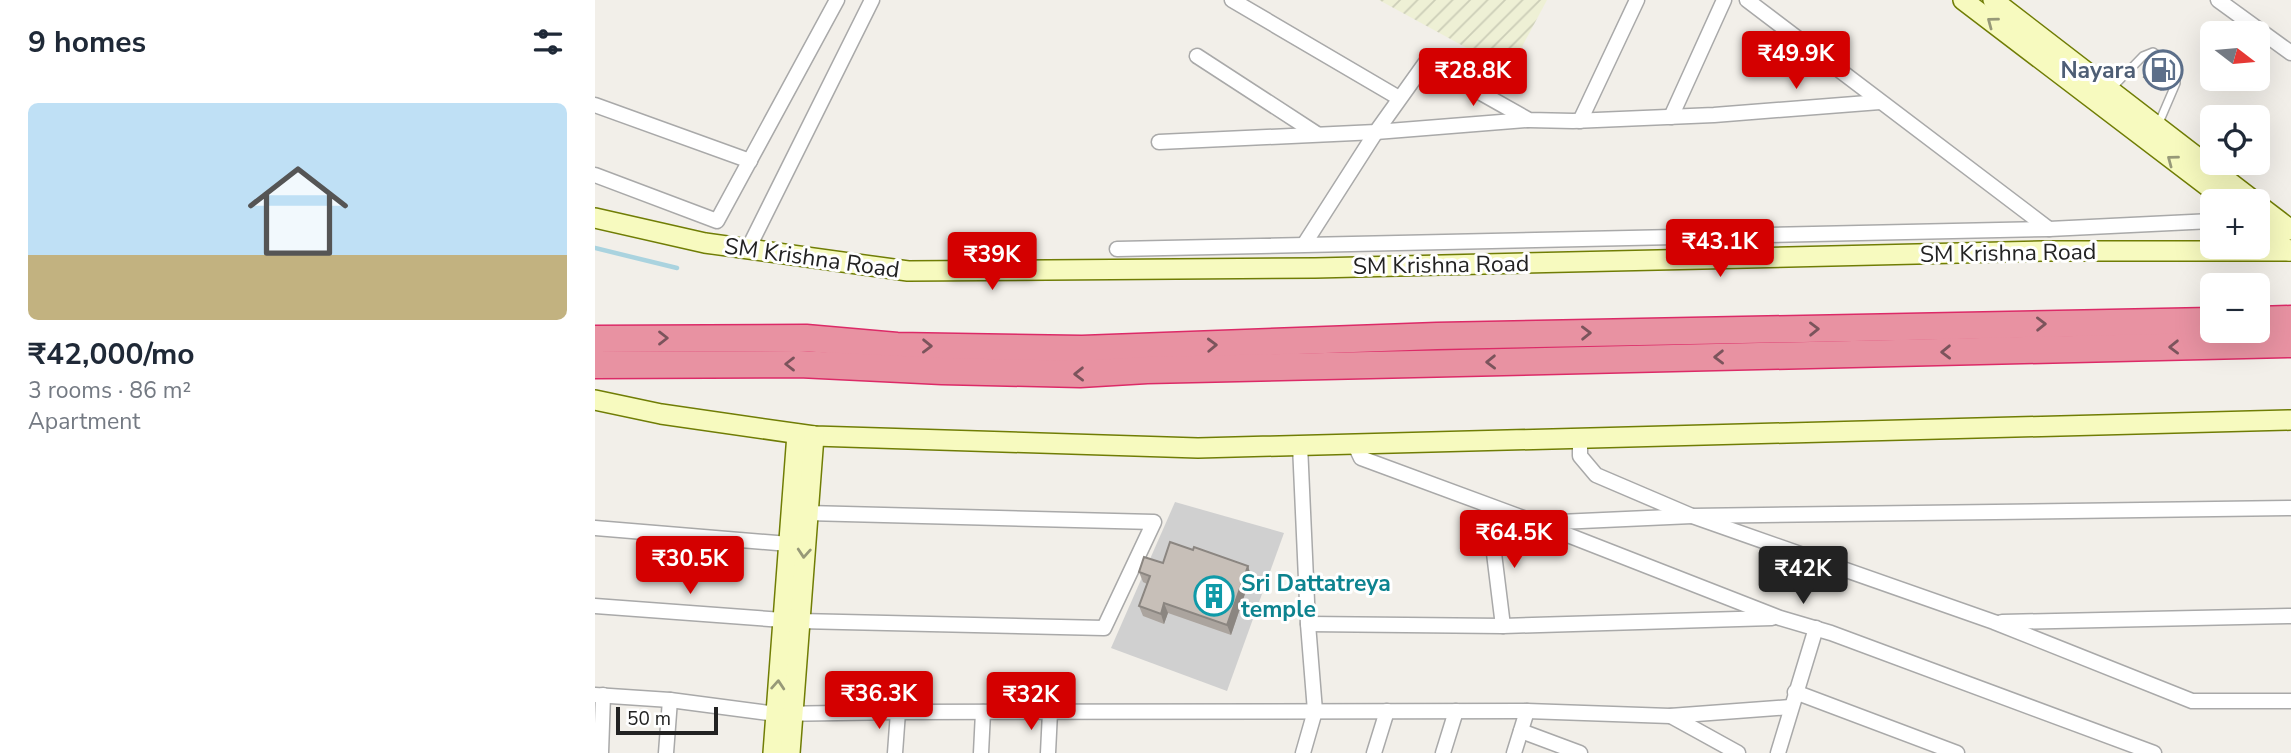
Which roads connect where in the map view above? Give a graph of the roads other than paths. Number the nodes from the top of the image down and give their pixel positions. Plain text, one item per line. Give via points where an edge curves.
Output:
1 (837, 0) edge
2 (872, 0) edge
3 (1232, 0) edge
4 (1637, 0) edge
5 (1724, 0) edge
6 (1747, 0) edge
7 (1963, 0) edge
8 (1993, 0) edge
9 (2218, 0) edge
10 (2291, 53) edge
11 (1196, 56) dead end
12 (2110, 90) junction
13 (1399, 98) junction
14 (1880, 102) junction
15 (595, 105) edge
16 (1671, 117) junction
17 (1529, 120) junction
18 (1580, 121) junction
19 (2157, 126) junction
20 (1376, 132) junction
21 (1317, 134) junction
22 (1159, 142) dead end
23 (750, 161) junction
24 (595, 176) edge
25 (2211, 189) edge
26 (2238, 189) edge
27 (2270, 214) edge
28 (595, 218) edge
29 (2200, 221) edge
30 (2049, 229) junction
31 (2291, 230) edge
32 (2270, 235) edge
33 (1305, 243) junction
34 (748, 249) junction
35 (1117, 249) dead end
36 (2290, 251) edge
37 (2291, 319) edge
38 (2270, 320) edge
39 (2200, 321) edge
40 (595, 339) edge
41 (2291, 345) edge
42 (858, 355) junction
43 (1145, 359) junction
44 (595, 365) edge
45 (595, 400) edge
46 (2291, 420) edge
47 (806, 435) junction
48 (1580, 437) junction
49 (1354, 443) junction
50 (1300, 445) junction
51 (2291, 508) edge
52 (807, 513) junction
53 (1692, 516) junction
54 (1537, 523) junction
55 (595, 528) edge
56 (789, 544) junction
57 (595, 607) edge
58 (2291, 616) edge
59 (1780, 618) junction
60 (791, 621) junction
61 (1994, 622) junction
62 (1308, 624) junction
63 (1503, 626) junction
64 (1816, 628) junction
65 (1795, 692) junction
66 (599, 695) edge
67 (670, 700) junction
68 (2291, 701) edge
69 (1790, 706) junction
70 (1315, 711) junction
71 (1387, 711) junction
72 (1456, 711) junction
73 (1527, 711) junction
74 (898, 712) junction
75 (983, 712) junction
76 (1050, 712) junction
77 (784, 714) junction
78 (1670, 716) junction
79 (1521, 731) junction
80 (601, 753) edge
81 (666, 753) edge
82 (773, 753) edge
83 (790, 753) edge
84 (895, 753) edge
85 (981, 753) edge
86 (1048, 753) edge
87 (1303, 753) edge
88 (1374, 753) edge
89 (1443, 753) edge
90 (1514, 753) edge
91 (1580, 753) edge
92 (1738, 753) edge
93 (1777, 753) edge
94 (1957, 753) edge
95 (2154, 753) edge

1 - 23 street
2 - 34 street
3 - 13 street
4 - 18 street
5 - 16 street
6 - 14 street
25 -> 7 street
8 - 12 street
9 - 10 street
11 - 21 street
12 - 19 street
12 - 19 lane via 2143,56 2153,52 2175,67 2176,83
13 - 17 street via 1426,62
13 - 20 street
14 - 16 street
14 - 30 street
15 - 23 street
16 - 18 street
17 - 18 street
17 - 20 street
19 - 26 street
20 - 21 street
20 - 33 street
21 - 22 street
23 - 24 street via 717,221
27 - 31 street
28 - 34 street, SM Krishna Road
29 - 30 street
30 - 33 street
32 - 36 street
33 - 35 street
34 - 36 street, SM Krishna Road via 908,271 1315,268 2029,251
37 - 38 highway
43 -> 39 highway via 1451,336
40 -> 42 highway via 806,338
41 -> 43 highway
42 - 43 highway via 1080,374
42 -> 44 highway via 799,364
45 - 47 street
46 - 48 street
47 - 50 street via 1198,448
47 - 52 street
47 - 56 street
48 - 49 street
48 - 53 street via 1580,456 1596,475
49 - 50 street
49 - 54 street via 1361,458
50 - 62 street
51 - 53 street
52 -> 60 street
52 - 60 street via 1154,522 1104,628
53 - 54 street
53 - 61 street
54 - 59 street
54 - 63 street via 1492,528
55 - 56 street
56 - 60 street
57 - 60 street
58 - 61 street
59 - 63 street
59 - 64 street
60 - 77 street
61 - 68 street via 2192,701
62 - 63 street
62 - 70 street
64 - 65 street
64 - 95 street
65 - 69 street
65 - 94 street
66 - 67 street
66 - 80 street
67 - 77 street
67 - 81 street
69 - 78 street
69 - 93 street
70 - 71 street
70 - 76 street
70 - 87 street
71 - 72 street
71 - 88 street
72 - 73 street
72 - 89 street
73 - 78 street
73 - 79 street
74 - 75 street
74 - 77 street
74 - 84 street
75 - 76 street
75 - 85 street
76 - 86 street
77 - 82 street
77 - 83 street
78 - 92 street
79 - 90 street
79 - 91 street

